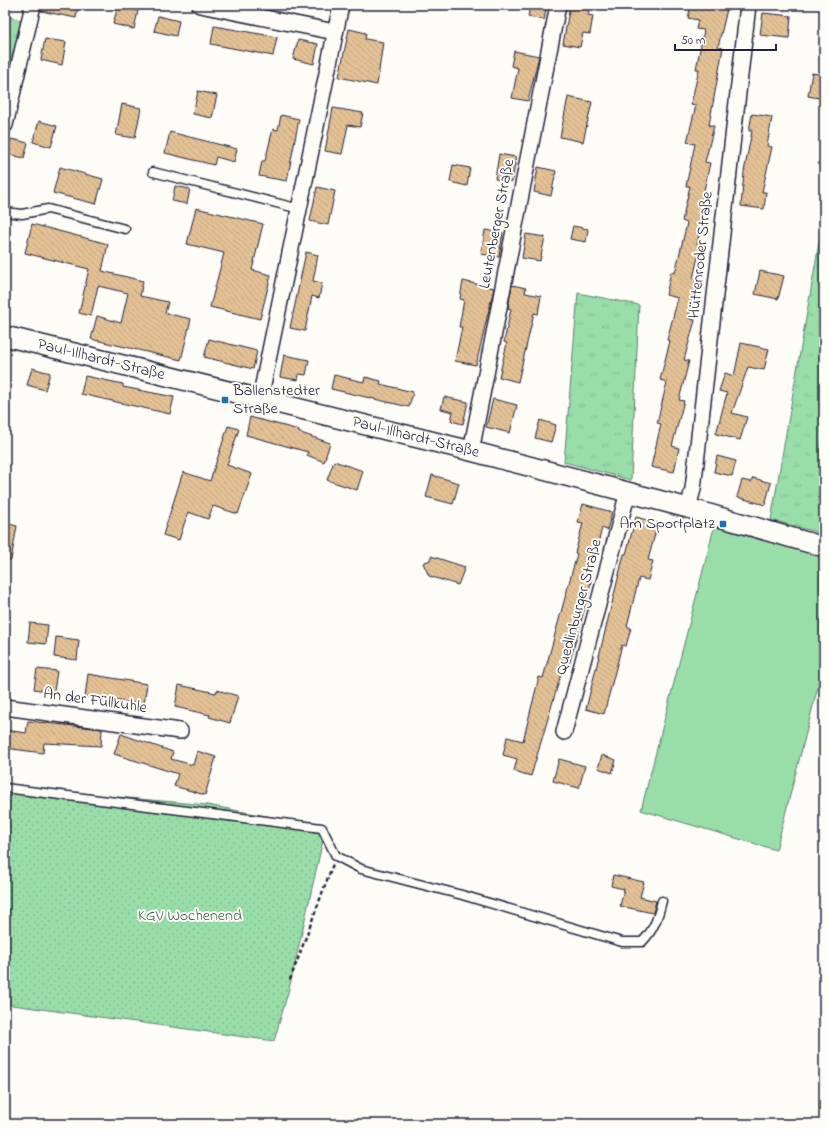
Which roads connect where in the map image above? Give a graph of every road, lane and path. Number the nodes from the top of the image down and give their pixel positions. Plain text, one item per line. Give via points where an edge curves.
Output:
1 (34, 5) edge
2 (200, 5) edge
3 (341, 5) edge
4 (558, 5) edge
5 (748, 5) edge
6 (335, 32) junction
7 (5, 125) edge
8 (153, 172) dead end
9 (300, 209) junction
10 (5, 212) edge
11 (125, 229) dead end
12 (5, 336) edge
13 (260, 399) junction
14 (471, 451) junction
15 (628, 492) junction
16 (688, 508) junction
17 (824, 547) edge
18 (5, 707) edge
19 (180, 731) dead end
20 (564, 732) dead end
21 (5, 788) edge
22 (336, 856) junction
23 (662, 901) dead end
24 (290, 980) dead end

1 - 7 street
2 - 6 street
3 - 6 street
4 - 14 street, Leutenberger Straße
5 - 16 street, Hüttenroder Straße
6 - 9 street
8 - 9 lane
9 - 13 street
10 - 11 lane via 22,214 48,209
12 - 13 street, Paul-Illhardt-Straße
13 - 14 street, Paul-Illhardt-Straße
14 - 15 street, Paul-Illhardt-Straße
15 - 16 street, Paul-Illhardt-Straße
15 - 20 street, Quedlinburger Straße
16 - 17 street, Paul-Illhardt-Straße
18 - 19 street, An der Füllkuhle
21 - 22 lane via 322,828
22 - 23 lane via 361,869 462,895 622,942 642,942 653,928
22 - 24 path

